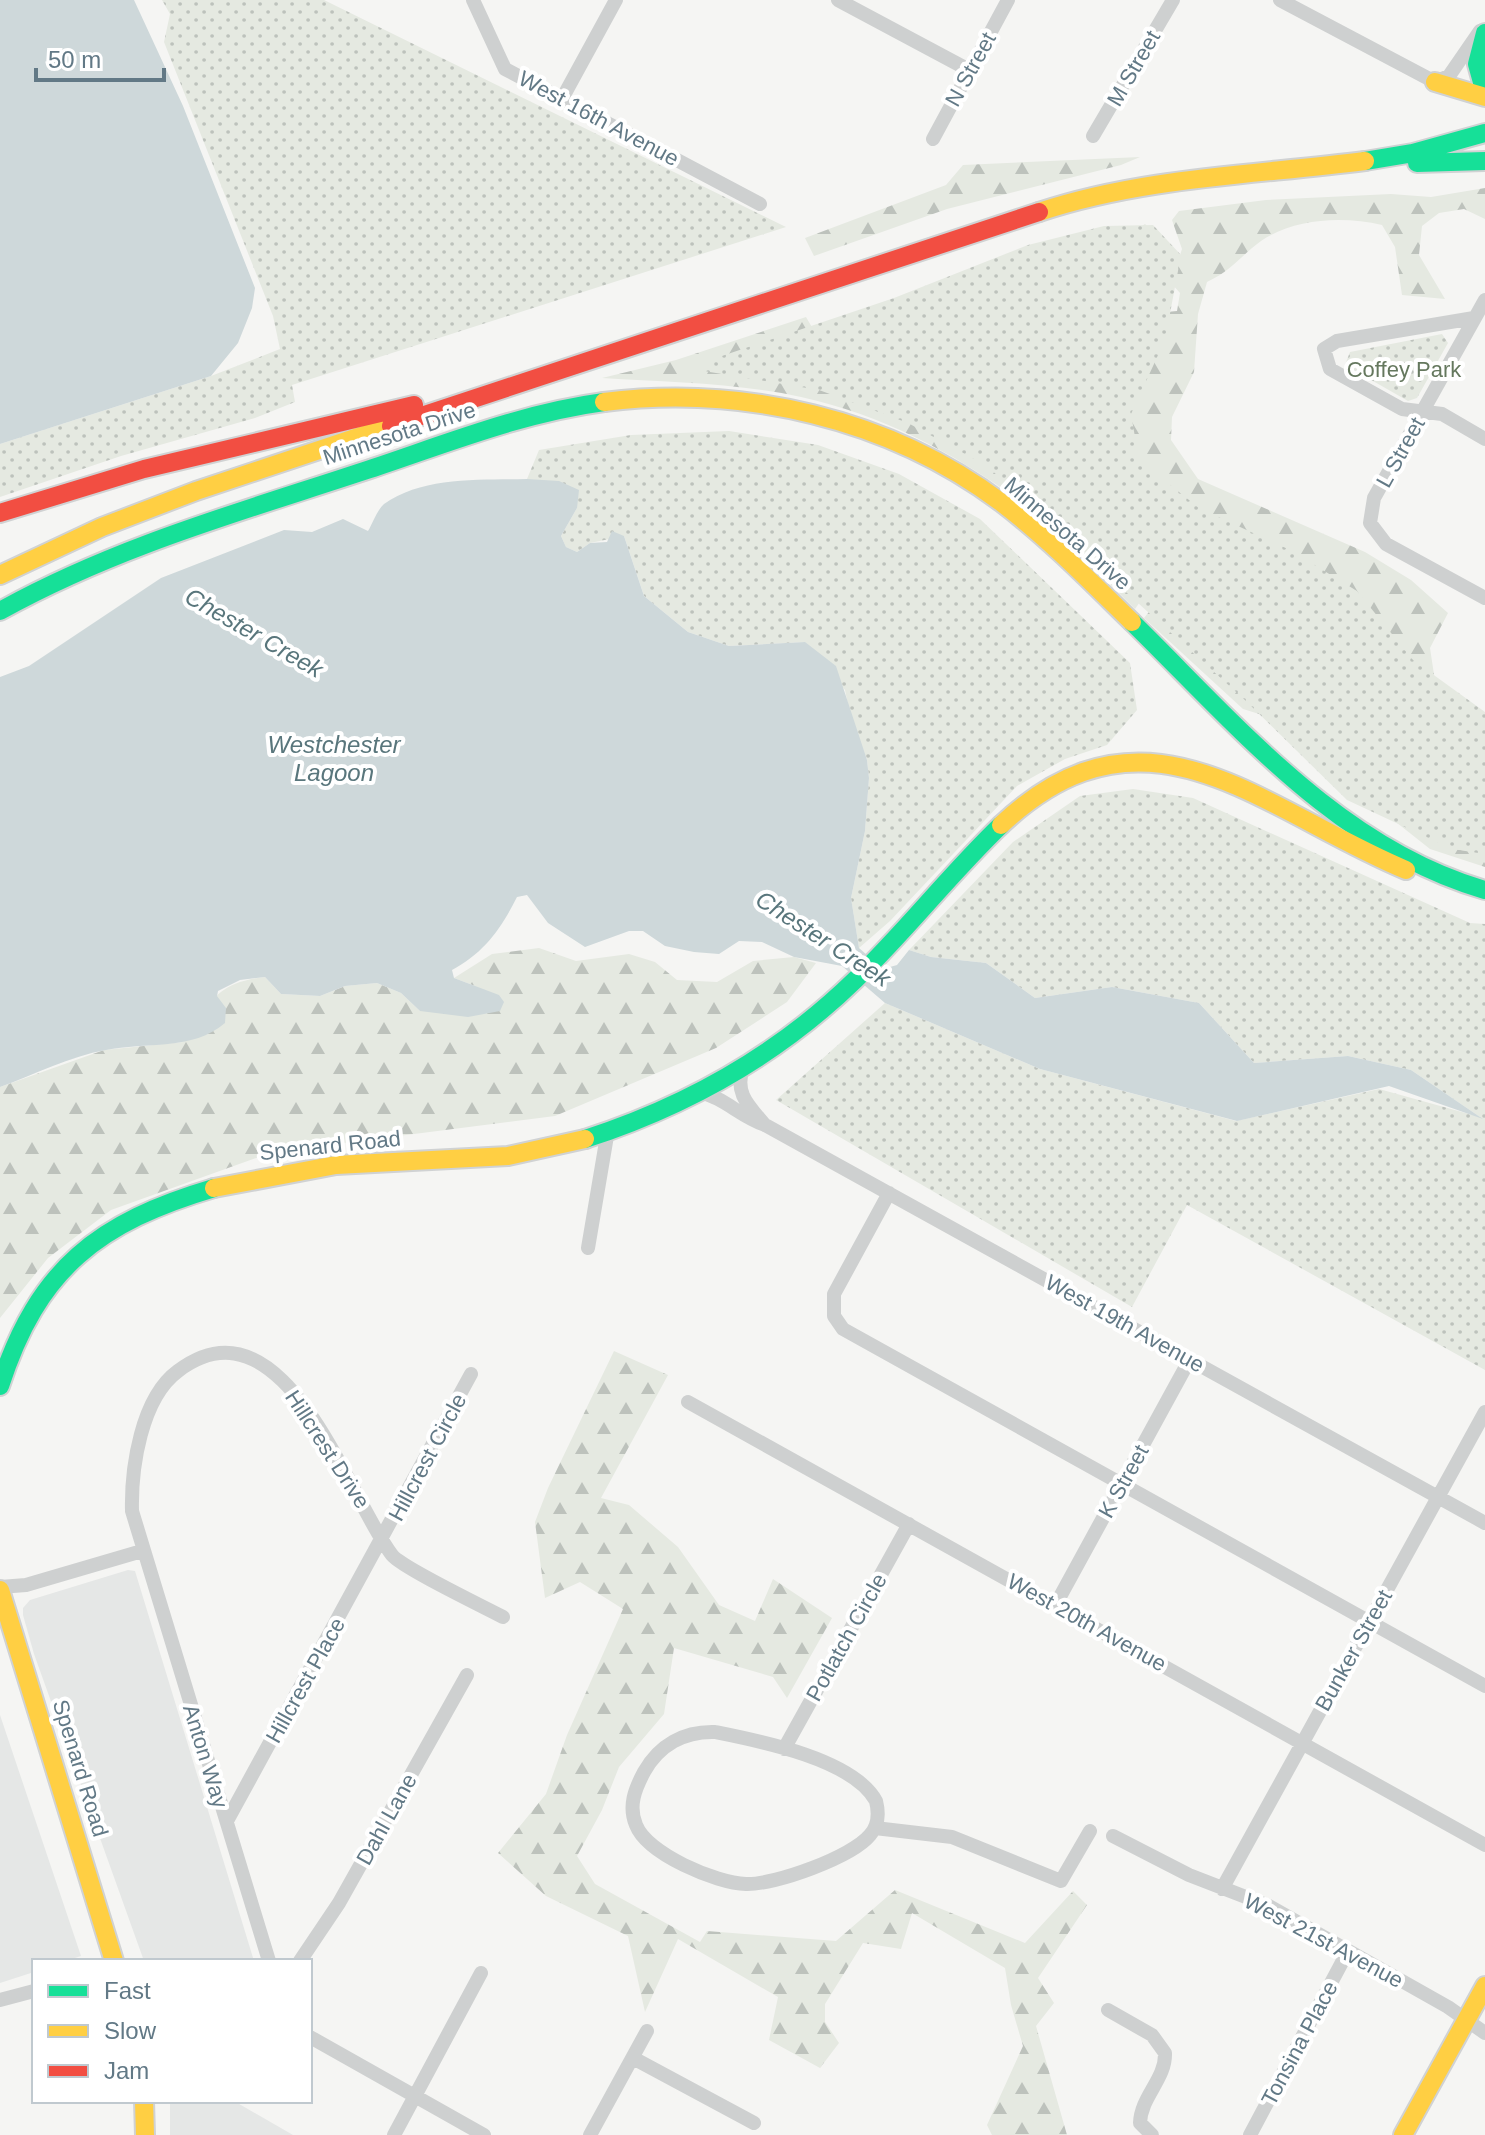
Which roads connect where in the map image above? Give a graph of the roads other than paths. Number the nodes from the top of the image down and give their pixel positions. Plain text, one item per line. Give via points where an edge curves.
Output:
1 (473, 0) edge
2 (616, 0) edge
3 (838, 0) edge
4 (1008, 0) edge
5 (1173, 0) edge
6 (1280, 0) edge
7 (1485, 24) edge
8 (1485, 33) edge
9 (969, 70) junction
10 (1435, 82) junction
11 (1485, 95) edge
12 (563, 97) junction
13 (1485, 133) edge
14 (1093, 136) dead end
15 (933, 139) dead end
16 (1485, 161) edge
17 (1322, 167) junction
18 (760, 204) dead end
19 (1485, 300) edge
20 (1474, 318) junction
21 (526, 379) junction
22 (1422, 413) junction
23 (1485, 439) edge
24 (0, 513) edge
25 (0, 575) edge
26 (1485, 598) edge
27 (0, 611) edge
28 (1462, 884) junction
29 (1485, 890) edge
30 (743, 1068) junction
31 (697, 1092) junction
32 (765, 1125) junction
33 (608, 1130) junction
34 (889, 1193) junction
35 (588, 1248) dead end
36 (1190, 1359) junction
37 (471, 1374) dead end
38 (0, 1386) edge
39 (688, 1402) dead end
40 (1485, 1412) edge
41 (1122, 1483) junction
42 (1438, 1497) junction
43 (1485, 1523) edge
44 (909, 1524) junction
45 (383, 1540) junction
46 (142, 1551) junction
47 (0, 1589) edge
48 (1056, 1604) junction
49 (503, 1617) dead end
50 (1369, 1623) junction
51 (467, 1675) dead end
52 (1485, 1686) edge
53 (1303, 1742) junction
54 (784, 1749) junction
55 (227, 1821) junction
56 (875, 1828) junction
57 (1090, 1831) dead end
58 (1113, 1836) dead end
59 (1485, 1845) edge
60 (1222, 1889) junction
61 (1348, 1951) junction
62 (113, 1959) edge
63 (268, 1959) edge
64 (301, 1959) edge
65 (481, 1973) dead end
66 (1485, 1986) edge
67 (32, 1992) edge
68 (0, 2000) edge
69 (1108, 2010) dead end
70 (1465, 2022) junction
71 (647, 2031) dead end
72 (1485, 2033) edge
73 (312, 2038) edge
74 (633, 2058) junction
75 (415, 2097) junction
76 (144, 2103) edge
77 (754, 2123) dead end
78 (145, 2135) edge
79 (394, 2135) edge
80 (484, 2135) edge
81 (590, 2135) edge
82 (1152, 2135) edge
83 (1250, 2135) edge
84 (1403, 2135) edge

1 - 12 street, West 16th Avenue via 505,69
2 - 12 street
3 - 9 street
4 - 9 street, N Street
5 - 14 street, M Street
6 - 10 street
7 - 10 street via 1449,76
8 - 11 main road via 1477,64
9 - 15 street, N Street
10 - 11 main road
12 - 18 street, West 16th Avenue
13 - 17 main road, Minnesota Drive via 1426,151
16 - 17 main road
17 - 21 main road, Minnesota Drive via 1186,179 1068,202
19 - 20 street, L Street
20 - 22 street, L Street
20 - 22 street via 1337,341 1324,349 1330,369 1402,409
21 - 24 main road via 257,440
21 - 25 main road, Minnesota Drive via 196,491
22 - 23 street via 1442,414
22 - 26 street, L Street via 1374,498 1370,523 1386,544
27 - 28 main road, Minnesota Drive via 154,541 509,422 583,405 658,397 718,397 780,406 892,440 997,500 1050,544 1324,806 1371,841
28 - 29 main road, Minnesota Drive
28 - 30 main road, Spenard Road via 1405,869 1350,846 1205,772 1135,760 1078,772 1035,797 818,1015
30 - 31 main road, Spenard Road
30 - 32 street, West 19th Avenue via 741,1093
31 - 32 street, West 19th Avenue via 720,1097 739,1114
31 - 33 main road, Spenard Road
32 - 34 street, West 19th Avenue
33 - 35 street
33 - 38 main road, Spenard Road via 525,1153 285,1171 169,1203 101,1236 64,1265 19,1332
34 - 36 street, West 19th Avenue
34 - 41 street via 834,1294 834,1316 843,1329
36 - 41 street, K Street
36 - 42 street, West 19th Avenue
37 - 45 street, Hillcrest Circle
39 - 44 street, West 20th Avenue
40 - 42 street, Bunker Street
41 - 48 street, K Street
41 - 50 street
42 - 43 street, West 19th Avenue
42 - 50 street, Bunker Street
44 - 48 street, West 20th Avenue
44 - 54 street, Potlatch Circle
45 - 46 street, Hillcrest Drive via 343,1466 288,1385 232,1354 187,1364 165,1382 150,1408 132,1493
45 - 49 street, Hillcrest Drive via 393,1557
45 - 55 street, Hillcrest Place
46 - 47 street
46 - 55 street, Anton Way
47 - 62 main road, Spenard Road
48 - 53 street, West 20th Avenue
50 - 52 street
50 - 53 street, Bunker Street
51 - 64 street, Dahl Lane via 339,1903
53 - 59 street, West 20th Avenue
53 - 60 street, Bunker Street
54 - 56 street via 864,1783 876,1801
54 - 56 street via 705,1732 667,1745 646,1769 634,1794 638,1829 652,1845 705,1875 756,1884 849,1850
55 - 63 street, Anton Way
56 - 57 street via 952,1837 1061,1881
58 - 60 street, West 21st Avenue
60 - 61 street, West 21st Avenue via 1269,1906
61 - 70 street, West 21st Avenue via 1448,2007
61 - 83 street, Tonsina Place
65 - 75 street
66 - 70 main road
67 - 68 street
69 - 82 street via 1152,2035 1165,2053 1163,2071 1143,2105 1140,2123
70 - 72 street, West 21st Avenue
70 - 84 main road
71 - 74 street
73 - 75 street
74 - 77 street
74 - 81 street
75 - 79 street
75 - 80 street
76 - 78 main road

